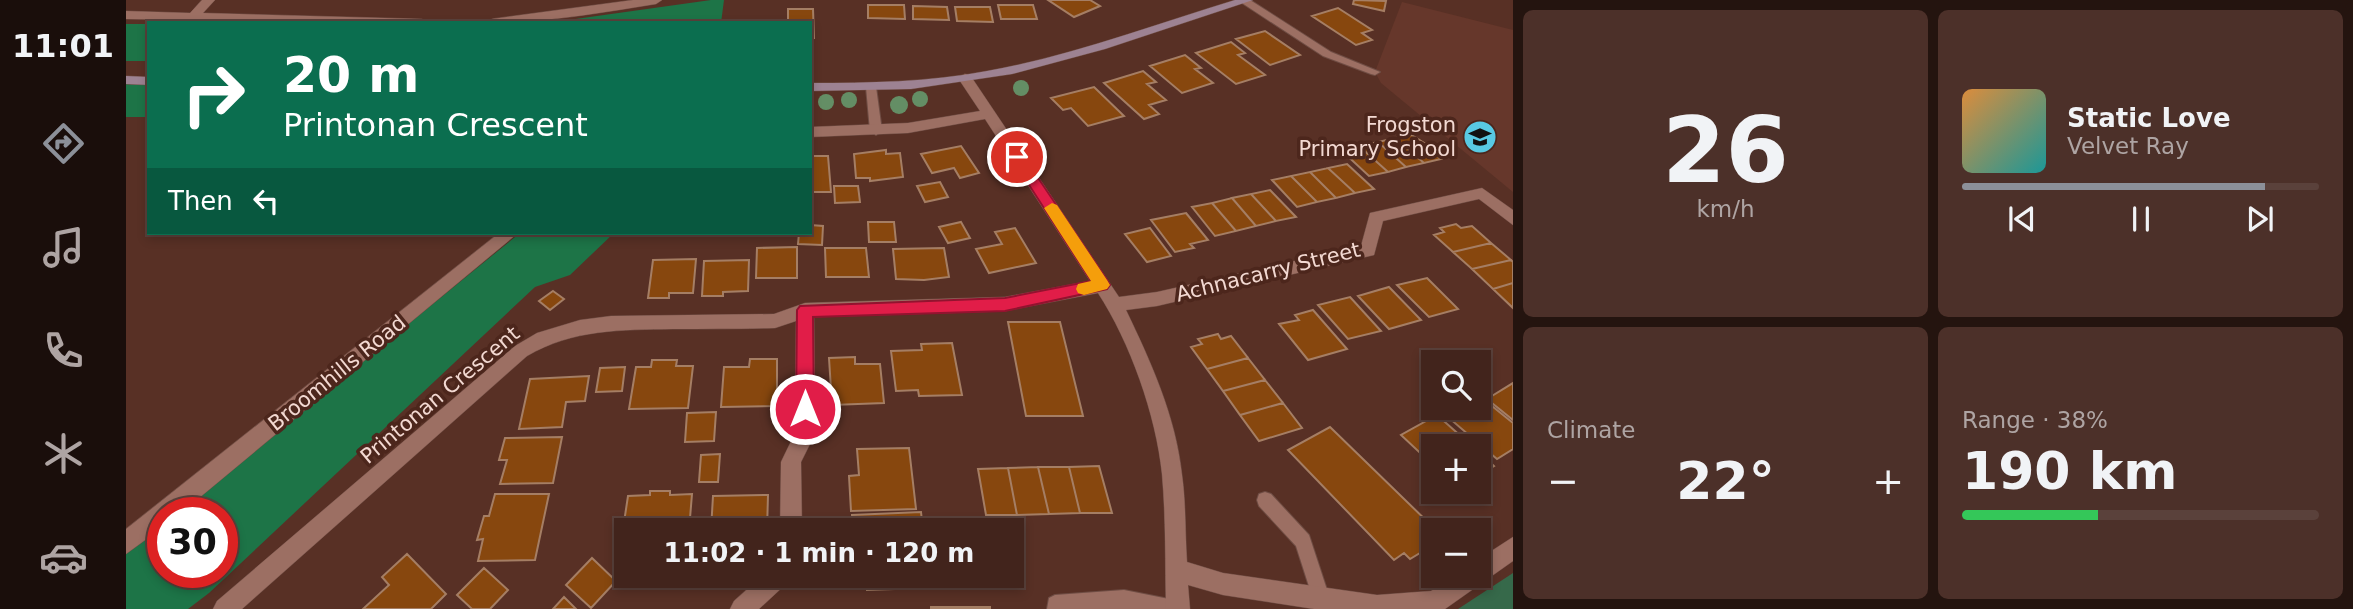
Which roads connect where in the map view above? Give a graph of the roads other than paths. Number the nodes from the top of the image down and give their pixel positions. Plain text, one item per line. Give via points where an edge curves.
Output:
1 (209, 0) edge
2 (656, 0) edge
3 (1246, 0) edge
4 (126, 15) edge
5 (194, 16) junction
6 (357, 21) edge
7 (509, 21) edge
8 (1375, 72) dead end
9 (965, 78) junction
10 (126, 80) edge
11 (147, 80) edge
12 (812, 87) edge
13 (871, 87) junction
14 (989, 114) junction
15 (876, 131) junction
16 (812, 132) edge
17 (1510, 214) edge
18 (507, 235) edge
19 (1102, 285) junction
20 (1115, 305) junction
21 (805, 310) junction
22 (183, 497) edge
23 (1265, 500) dead end
24 (791, 518) edge
25 (147, 526) edge
26 (126, 543) edge
27 (1513, 548) edge
28 (1491, 564) edge
29 (1177, 570) junction
30 (765, 588) edge
31 (1455, 588) edge
32 (1321, 599) junction
33 (225, 609) edge
34 (742, 609) edge
35 (1056, 609) edge
36 (1176, 609) edge

1 - 5 street
2 - 7 street
3 - 8 lane via 1327,54
3 - 9 main road via 1078,52
4 - 5 street
5 - 6 street
9 - 13 main road
9 - 14 street
10 - 11 main road
12 - 13 main road
13 - 15 lane
14 - 15 street
14 - 19 street
15 - 16 street
17 - 20 street, Achnacarry Street via 1482,194 1376,216 1368,251
18 - 22 street, Broomhills Road
19 - 20 street
19 - 21 street, Printonan Crescent via 1005,304
20 - 29 street via 1140,358 1160,418 1172,473
21 - 24 street via 805,434 791,462
21 - 33 street, Printonan Crescent via 775,321 611,323 543,338 521,351
23 - 32 lane via 1303,541
25 - 26 street, Broomhills Road
27 - 28 street
29 - 32 street via 1223,584
29 - 36 street
30 - 34 street
31 - 32 street via 1435,602 1377,607
35 - 36 lane via 1055,604 1124,598

